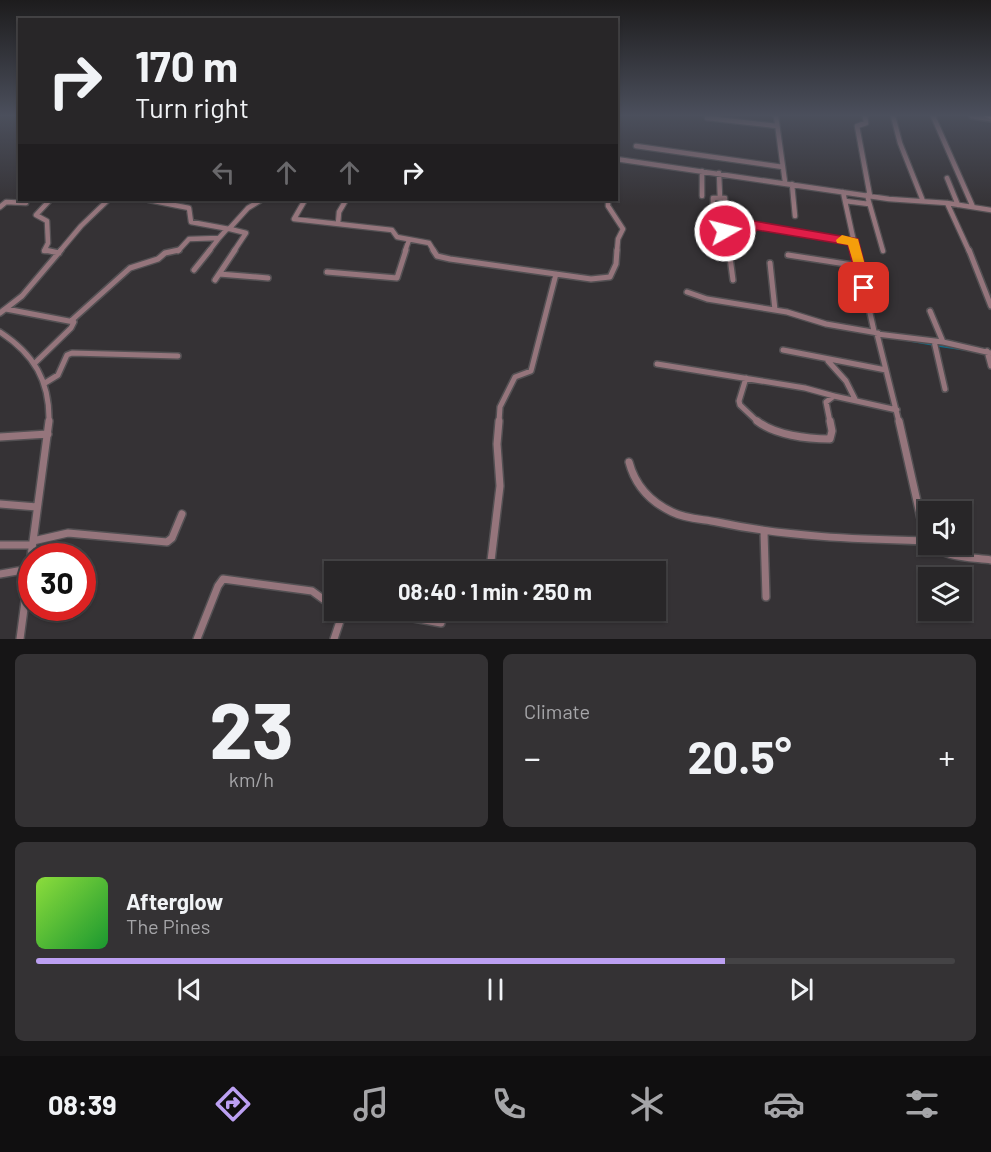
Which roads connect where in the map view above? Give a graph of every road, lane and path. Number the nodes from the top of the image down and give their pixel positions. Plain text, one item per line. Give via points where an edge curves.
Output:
1 (636, 146) dead end
2 (780, 146) edge
3 (860, 146) edge
4 (901, 146) edge
5 (946, 146) edge
6 (618, 159) edge
7 (783, 167) junction
8 (702, 171) junction
9 (719, 173) junction
10 (947, 178) dead end
11 (785, 182) junction
12 (792, 184) junction
13 (843, 192) junction
14 (702, 196) dead end
15 (869, 196) junction
16 (720, 198) junction
17 (49, 201) edge
18 (107, 201) edge
19 (154, 201) edge
20 (245, 201) edge
21 (259, 201) edge
22 (304, 201) edge
23 (346, 201) edge
24 (608, 201) edge
25 (845, 201) junction
26 (923, 201) junction
27 (26, 203) dead end
28 (947, 203) junction
29 (869, 204) junction
30 (958, 205) junction
31 (250, 206) junction
32 (0, 207) edge
33 (725, 207) dead end
34 (973, 207) junction
35 (991, 210) edge
36 (713, 215) dead end
37 (795, 216) dead end
38 (338, 224) junction
39 (228, 229) junction
40 (219, 238) junction
41 (409, 240) junction
42 (854, 242) junction
43 (883, 252) dead end
44 (58, 253) junction
45 (788, 255) dead end
46 (770, 263) dead end
47 (859, 266) junction
48 (194, 270) dead end
49 (327, 272) dead end
50 (219, 274) junction
51 (556, 274) junction
52 (268, 278) dead end
53 (215, 280) dead end
54 (733, 280) dead end
55 (687, 292) dead end
56 (991, 306) edge
57 (775, 310) junction
58 (3, 311) edge
59 (930, 311) dead end
60 (72, 320) junction
61 (0, 332) edge
62 (877, 333) junction
63 (934, 341) junction
64 (943, 342) junction
65 (783, 350) dead end
66 (989, 352) edge
67 (177, 356) dead end
68 (827, 359) junction
69 (36, 362) junction
70 (657, 364) dead end
71 (991, 366) edge
72 (886, 370) junction
73 (746, 378) junction
74 (45, 383) junction
75 (945, 389) dead end
76 (834, 396) junction
77 (855, 399) junction
78 (897, 410) junction
79 (48, 434) junction
80 (0, 437) edge
81 (629, 462) dead end
82 (0, 504) edge
83 (918, 505) edge
84 (37, 507) junction
85 (182, 514) dead end
86 (764, 532) junction
87 (918, 541) edge
88 (32, 543) joint
89 (18, 544) edge
90 (0, 545) edge
91 (963, 555) edge
92 (991, 560) edge
93 (491, 561) edge
94 (18, 571) edge
95 (0, 574) edge
96 (766, 597) dead end
97 (324, 600) edge
98 (22, 621) edge
99 (339, 621) edge
100 (20, 639) edge
101 (197, 639) edge
102 (334, 639) edge

1 - 7 street
2 - 7 street
3 - 15 street
4 - 26 street
5 - 34 street
6 - 8 street
7 - 11 street
8 - 9 street
8 - 14 street
9 - 11 street
9 - 16 street
10 - 30 street
11 - 12 street
12 - 13 street
12 - 37 street
13 - 15 street
13 - 25 street
15 - 26 street
15 - 29 street
16 - 33 street via 725,198
16 - 36 street via 713,199
17 - 44 street via 36,215 47,221 48,243 44,251
18 - 44 street
19 - 39 street via 189,208 191,222
20 - 31 street
21 - 31 street
22 - 38 street via 294,219
23 - 38 street
24 - 51 street via 623,229 617,234 618,260 611,276
25 - 29 street
25 - 42 street
26 - 28 street
27 - 32 street via 6,202
28 - 30 street
28 - 56 street
29 - 43 street
30 - 34 street
31 - 39 street
34 - 35 street
38 - 41 street
39 - 40 street
39 - 50 street via 246,233
40 - 48 street
40 - 60 street via 191,239 177,252 130,268
41 - 49 street via 397,278
41 - 51 street via 429,243 436,256 450,260
42 - 47 street
42 - 54 street via 754,225 749,231 726,229
44 - 58 street via 22,296
45 - 47 street
46 - 57 street
47 - 62 street
50 - 52 street
50 - 53 street
51 - 93 street via 531,371 515,377 501,402 497,433 500,486
55 - 57 street
57 - 62 street
58 - 60 street
59 - 64 street
60 - 69 street via 72,328
61 - 69 street via 17,342
62 - 63 street
62 - 72 street
63 - 64 street
63 - 75 street
64 - 66 street
65 - 68 street
66 - 71 street
67 - 74 street via 72,353 58,375
68 - 72 street
68 - 77 street
69 - 74 street
70 - 73 street
72 - 78 street
73 - 76 street
73 - 76 street via 738,400 740,405 763,426 783,433 830,439 826,402
74 - 79 street via 50,414
76 - 77 street
77 - 78 street
78 - 83 street
79 - 80 street
79 - 84 street
81 - 86 street via 636,483 674,512
82 - 84 street
84 - 88 street
85 - 88 street via 167,542 68,533
86 - 87 street via 812,538
86 - 96 street
89 - 90 street
91 - 92 street
94 - 95 street
97 - 101 street via 312,591 223,579
98 - 100 street
99 - 102 street

